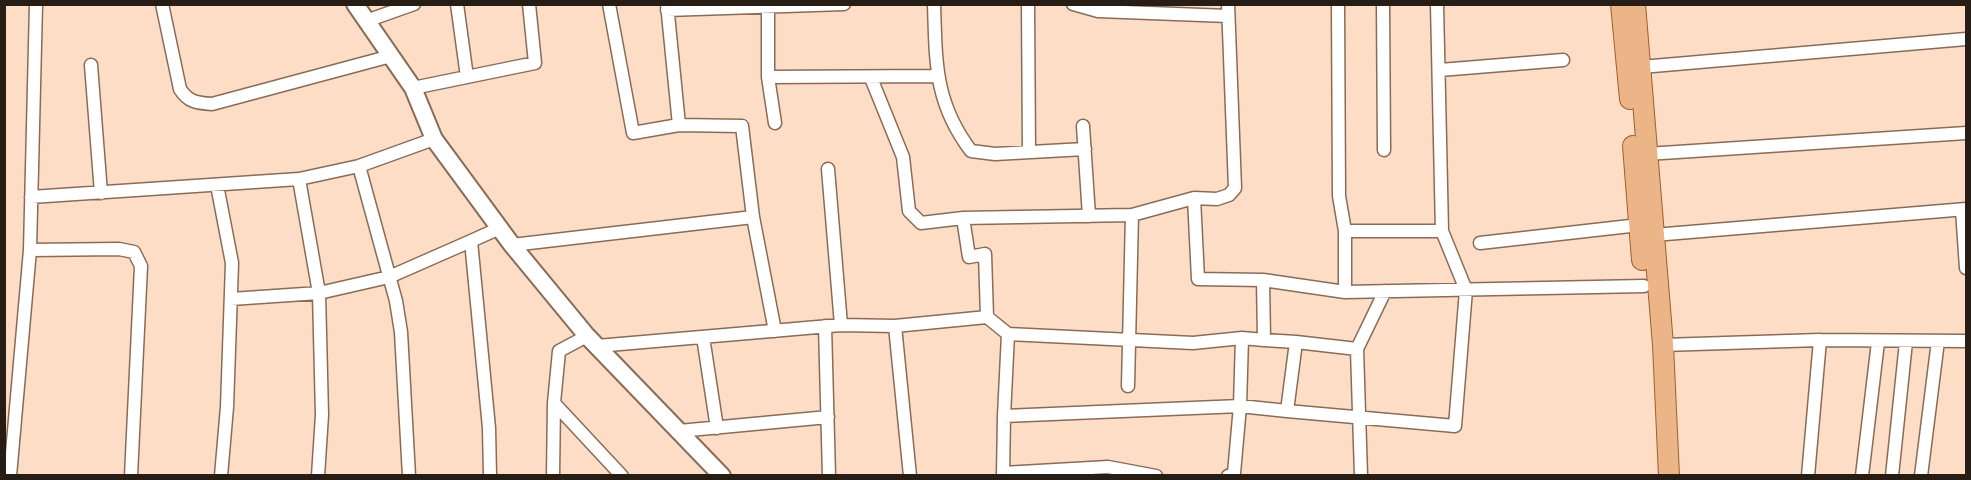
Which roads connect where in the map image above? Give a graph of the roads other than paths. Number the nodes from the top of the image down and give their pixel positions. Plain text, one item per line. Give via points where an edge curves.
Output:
1 (36, 4) edge
2 (162, 4) edge
3 (355, 4) edge
4 (414, 4) edge
5 (457, 4) edge
6 (529, 4) edge
7 (609, 4) edge
8 (844, 4) edge
9 (934, 4) edge
10 (1029, 4) edge
11 (1073, 4) edge
12 (1338, 4) edge
13 (1383, 4) edge
14 (1437, 4) edge
15 (1621, 4) edge
16 (1635, 4) edge
17 (667, 7) edge
18 (768, 9) junction
19 (1228, 10) edge
20 (366, 21) junction
21 (1966, 39) edge
22 (391, 56) junction
23 (1563, 60) dead end
24 (91, 65) dead end
25 (1641, 67) junction
26 (1440, 70) junction
27 (937, 76) junction
28 (466, 77) junction
29 (768, 77) junction
30 (871, 78) junction
31 (413, 88) junction
32 (775, 123) dead end
33 (679, 125) junction
34 (1083, 126) dead end
35 (1966, 133) edge
36 (434, 139) junction
37 (1084, 149) junction
38 (1384, 150) dead end
39 (1029, 152) junction
40 (359, 166) junction
41 (1644, 166) junction
42 (828, 169) dead end
43 (299, 179) junction
44 (217, 185) junction
45 (101, 193) junction
46 (31, 197) junction
47 (1194, 198) junction
48 (1964, 209) edge
49 (1132, 215) junction
50 (1089, 216) junction
51 (753, 217) junction
52 (963, 218) junction
53 (500, 228) junction
54 (1647, 230) junction
55 (1345, 231) junction
56 (1442, 231) junction
57 (471, 241) junction
58 (1480, 243) dead end
59 (512, 245) junction
60 (30, 250) junction
61 (1966, 268) edge
62 (389, 277) junction
63 (1263, 279) junction
64 (1644, 286) junction
65 (1466, 290) junction
66 (1385, 291) junction
67 (1345, 292) junction
68 (318, 293) junction
69 (231, 299) junction
70 (987, 316) junction
71 (841, 325) junction
72 (825, 326) junction
73 (895, 326) junction
74 (774, 331) junction
75 (1008, 334) junction
76 (703, 337) junction
77 (1242, 338) junction
78 (1130, 340) junction
79 (1264, 340) junction
80 (1820, 340) junction
81 (592, 341) junction
82 (1938, 341) junction
83 (1966, 341) edge
84 (1296, 342) junction
85 (1878, 342) junction
86 (1906, 342) junction
87 (1663, 345) junction
88 (1357, 349) junction
89 (1128, 387) dead end
90 (554, 403) junction
91 (1240, 406) junction
92 (1287, 411) junction
93 (1004, 416) junction
94 (828, 417) junction
95 (1360, 417) junction
96 (717, 428) junction
97 (680, 431) junction
98 (1003, 474) edge
99 (10, 476) edge
100 (131, 476) edge
101 (220, 476) edge
102 (318, 476) edge
103 (409, 476) edge
104 (490, 476) edge
105 (554, 476) edge
106 (622, 476) edge
107 (722, 476) edge
108 (829, 476) edge
109 (910, 476) edge
110 (1156, 476) edge
111 (1228, 476) edge
112 (1361, 476) edge
113 (1656, 476) edge
114 (1669, 476) edge
115 (1808, 476) edge
116 (1862, 476) edge
117 (1892, 476) edge
118 (1921, 476) edge

1 - 46 street
2 - 22 street via 180,89 186,99 197,103 212,104
3 - 20 street
4 - 20 street
5 - 28 street
6 - 28 street via 535,63
7 - 33 street via 633,133
8 - 18 street
9 - 27 street
10 - 39 street
11 - 19 street via 1098,11
12 - 55 street via 1339,196
13 - 38 street
14 - 26 street
15 - 41 main road
16 - 25 main road
17 - 18 street
17 - 33 street
18 - 29 street
19 - 47 street via 1235,188 1217,199
20 - 22 street
21 - 25 street
22 - 31 street
23 - 26 street
24 - 45 street
25 - 41 main road
26 - 56 street
27 - 30 street
27 - 39 street via 955,130 971,151
28 - 31 street
29 - 30 street
29 - 32 street
30 - 52 street via 903,157 909,211 921,223
31 - 36 street
33 - 51 street via 742,126
34 - 37 street
35 - 41 street
36 - 40 street
36 - 53 street
37 - 39 street
37 - 50 street
40 - 43 street
40 - 62 street
41 - 54 main road
42 - 71 street
43 - 44 street
43 - 68 street
44 - 45 street
44 - 69 street via 231,263
45 - 46 street
46 - 60 street
47 - 49 street
47 - 63 street via 1198,279
48 - 54 street
48 - 61 street
49 - 50 street
49 - 78 street
50 - 52 street
51 - 59 street
51 - 74 street
52 - 70 street via 969,257 984,255
53 - 57 street
53 - 59 street
54 - 58 street
54 - 64 main road
54 - 87 main road
55 - 56 street
55 - 67 street
56 - 65 street
57 - 62 street
57 - 104 street
59 - 81 street
60 - 99 street
60 - 100 street via 119,249 134,252 141,266
62 - 68 street
62 - 103 street via 402,332
63 - 67 street
63 - 79 street
64 - 65 street
64 - 113 main road
65 - 66 street
65 - 95 street via 1455,426
66 - 67 street
66 - 88 street
68 - 69 street
68 - 102 street via 322,415
69 - 101 street
70 - 73 street
70 - 75 street
71 - 72 street
71 - 73 street
72 - 74 street
72 - 94 street
73 - 109 street
74 - 76 street
75 - 78 street
75 - 93 street
76 - 81 street
76 - 96 street
77 - 78 street via 1193,343
77 - 79 street
77 - 91 street
78 - 89 street
79 - 84 street
80 - 85 street
80 - 87 street
80 - 115 street
81 - 90 street via 559,351
81 - 97 street
82 - 83 street
82 - 86 street
82 - 118 street
84 - 88 street
84 - 92 street
85 - 86 street
85 - 116 street
86 - 117 street
87 - 114 main road
88 - 95 street
90 - 105 street
90 - 106 street
91 - 92 street
91 - 93 street
91 - 111 street via 1234,473
92 - 95 street
93 - 98 street
94 - 96 street
94 - 108 street
95 - 112 street
96 - 97 street
97 - 107 street
98 - 110 street via 1108,467

